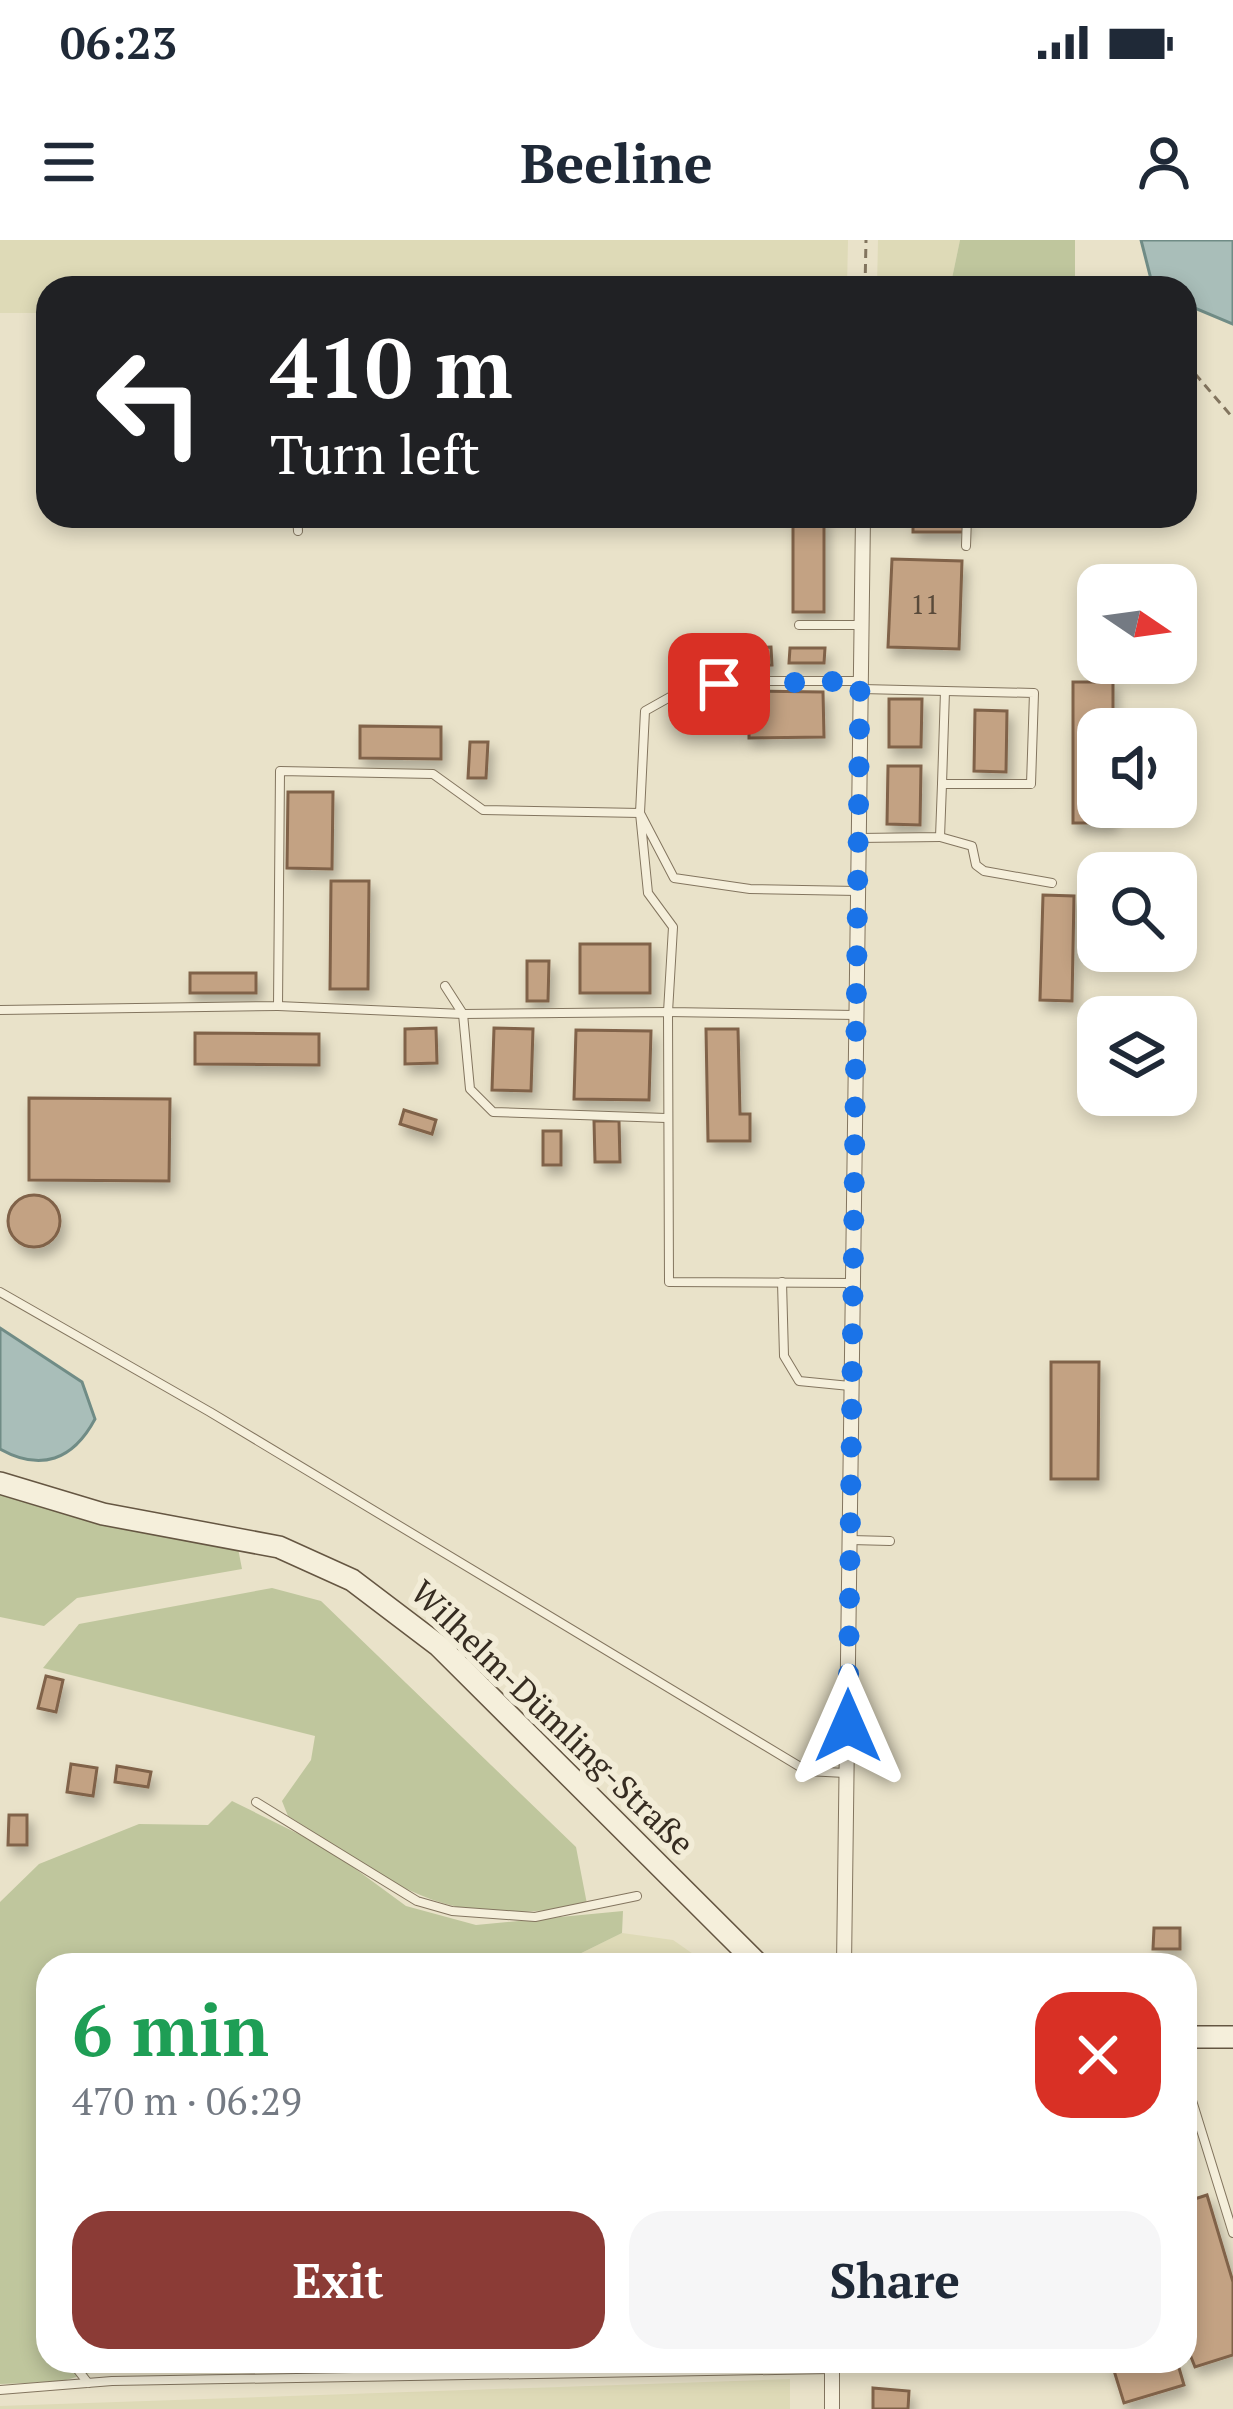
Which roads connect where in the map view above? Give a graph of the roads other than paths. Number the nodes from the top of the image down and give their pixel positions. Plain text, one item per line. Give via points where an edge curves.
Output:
1 (298, 528) edge
2 (863, 528) edge
3 (967, 528) edge
4 (298, 532) dead end
5 (967, 546) dead end
6 (799, 625) dead end
7 (861, 625) junction
8 (860, 685) junction
9 (945, 691) junction
10 (942, 784) junction
11 (640, 812) junction
12 (940, 837) junction
13 (858, 838) junction
14 (1052, 883) dead end
15 (857, 891) junction
16 (445, 986) dead end
17 (278, 1006) junction
18 (0, 1010) edge
19 (668, 1012) junction
20 (463, 1014) junction
21 (855, 1015) junction
22 (666, 1118) junction
23 (782, 1282) junction
24 (851, 1283) junction
25 (0, 1292) edge
26 (850, 1386) junction
27 (0, 1484) edge
28 (849, 1540) junction
29 (890, 1541) dead end
30 (848, 1773) junction
31 (256, 1802) dead end
32 (637, 1896) dead end
33 (747, 1953) edge
34 (844, 1953) edge
35 (1197, 2037) edge
36 (1233, 2037) edge
37 (1197, 2117) edge
38 (1233, 2233) edge
39 (80, 2373) edge
40 (445, 2373) edge
41 (832, 2373) edge
42 (88, 2383) junction
43 (0, 2390) edge
44 (832, 2409) edge

1 - 4 lane
2 - 7 street
3 - 5 lane
6 - 7 lane
7 - 8 street
8 - 9 lane
8 - 11 lane via 686,688 646,711
8 - 13 street
9 - 10 lane
9 - 10 lane via 1034,693 1031,784
10 - 12 lane
11 - 15 lane via 674,878
11 - 17 lane via 483,810 433,774 280,771
11 - 19 lane via 648,893 673,927
12 - 13 lane
12 - 14 lane via 972,846 984,871
13 - 15 street
15 - 21 street
16 - 20 lane
17 - 18 lane
17 - 20 lane
19 - 20 lane
19 - 21 lane
19 - 22 lane
20 - 22 lane via 470,1089 493,1112
21 - 24 street
22 - 23 lane via 670,1282
23 - 24 lane
23 - 26 lane via 784,1356 799,1381
24 - 26 street
25 - 30 lane via 807,1771
26 - 28 street
27 - 33 street, Wilhelm-Dümling-Straße via 103,1514 278,1547 352,1580 439,1646
28 - 29 lane
28 - 30 street
30 - 34 street
31 - 32 lane via 417,1901 452,1911 535,1917
35 - 36 street
37 - 38 lane
39 - 42 lane
40 - 42 lane
41 - 44 street
42 - 43 lane

